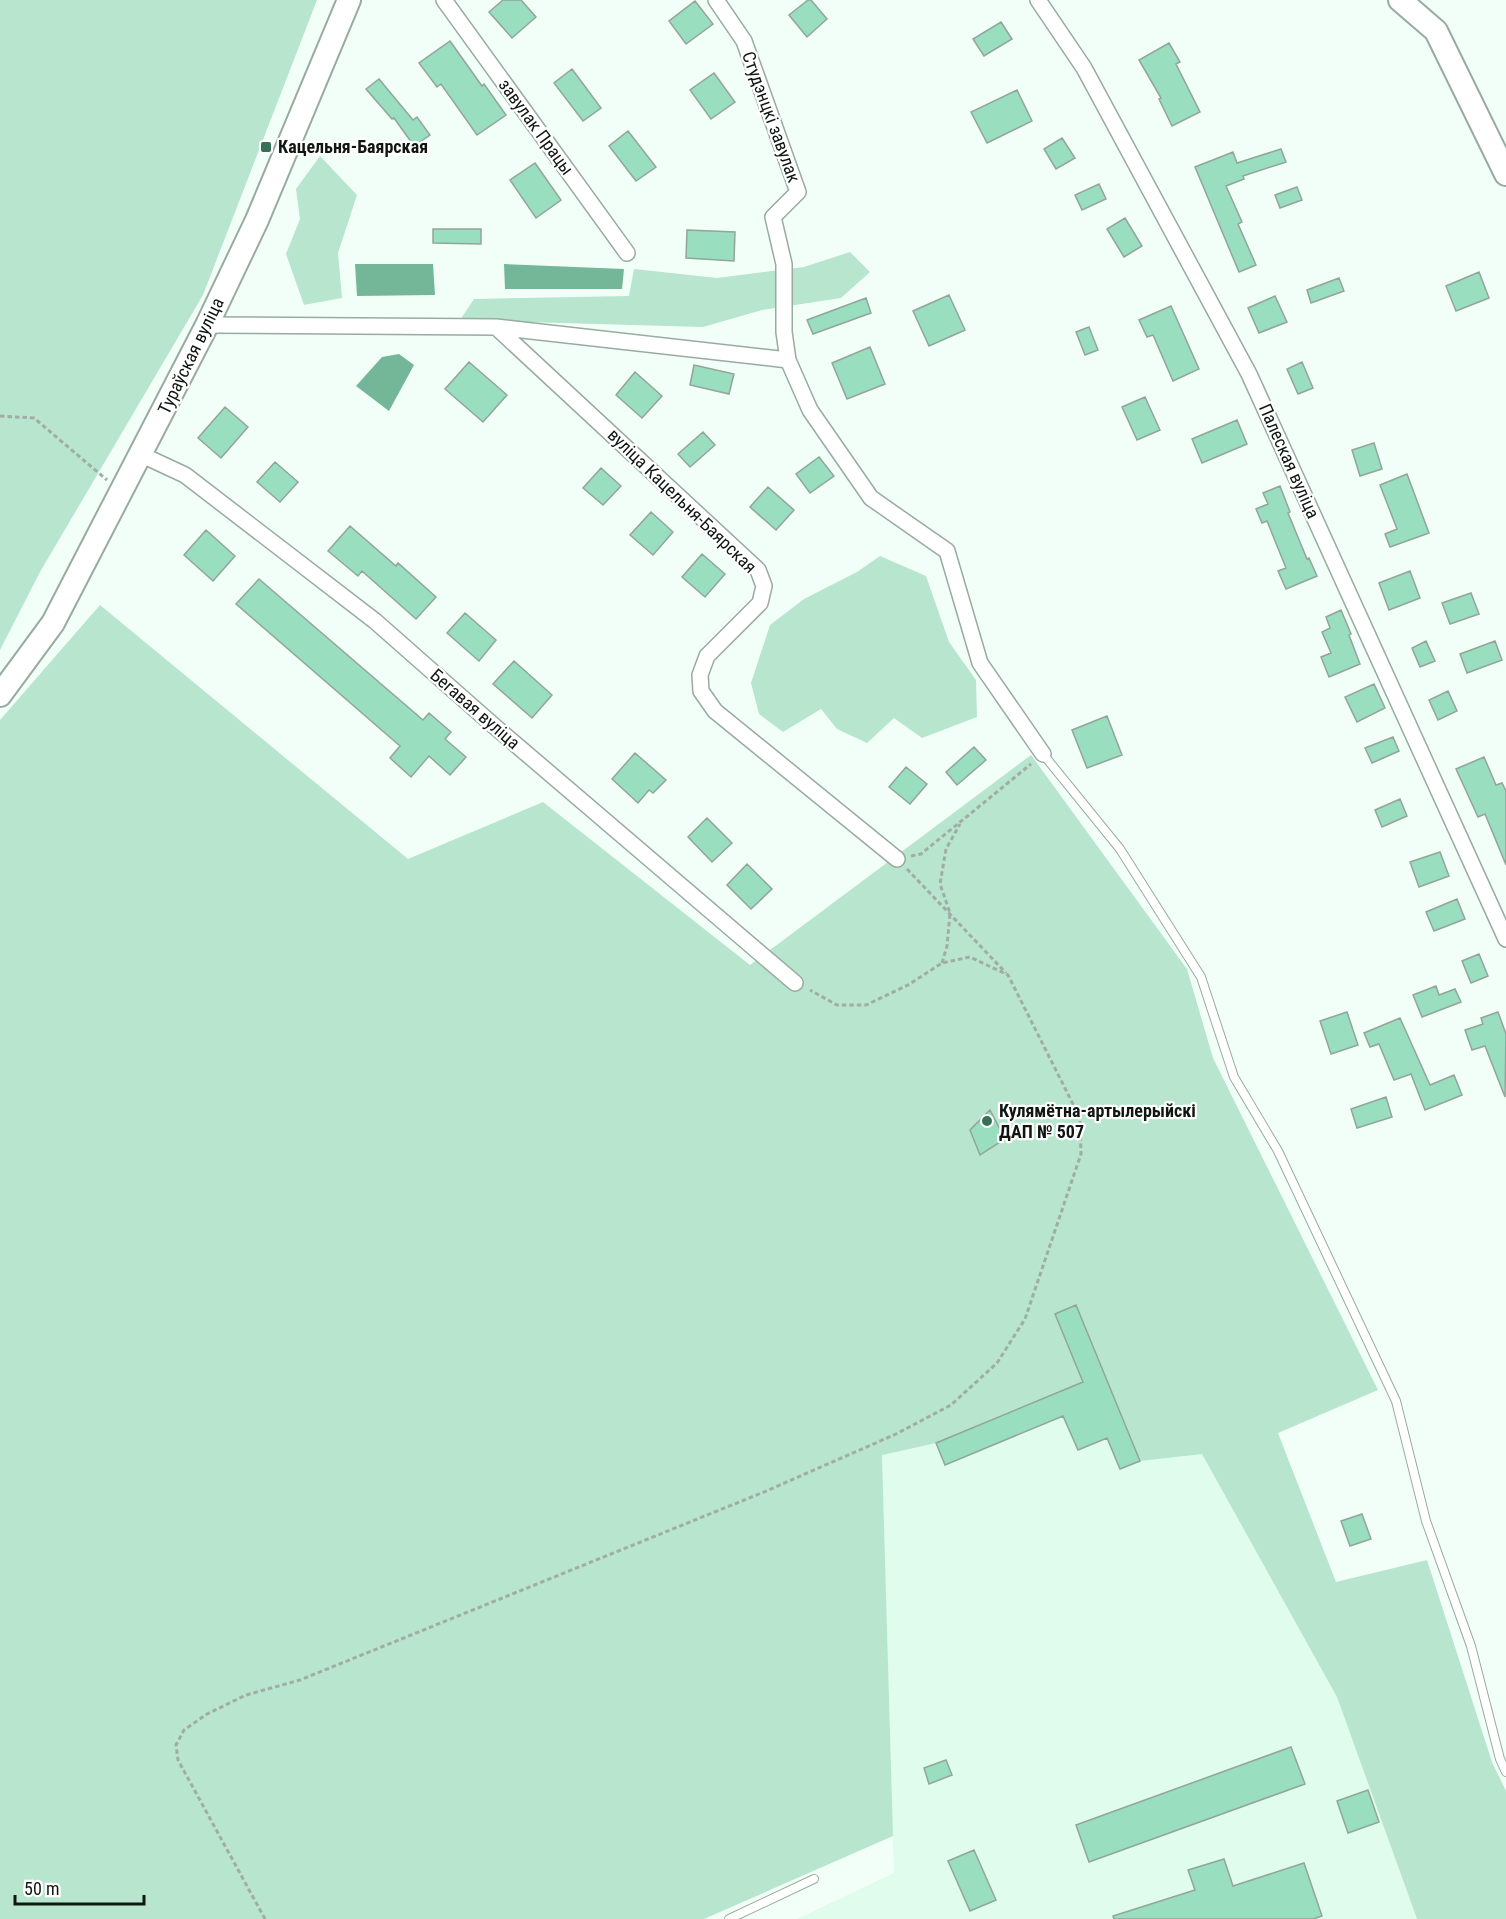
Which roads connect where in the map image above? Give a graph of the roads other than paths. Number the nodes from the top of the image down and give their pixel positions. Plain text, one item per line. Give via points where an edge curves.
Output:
1 (349, 0) edge
2 (444, 0) edge
3 (716, 0) edge
4 (1038, 0) edge
5 (1400, 0) edge
6 (1506, 174) edge
7 (627, 253) dead end
8 (207, 325) junction
9 (496, 327) junction
10 (788, 360) junction
11 (142, 455) junction
12 (0, 695) edge
13 (1043, 754) joint
14 (897, 859) road end
15 (1506, 939) edge
16 (795, 983) road end
17 (1506, 1772) edge
18 (814, 1879) dead end
19 (729, 1919) edge

1 - 8 street, Тураўская вуліца
2 - 7 street, завулак Працы
3 - 10 street, Студэнцкі завулак via 744,40 798,192 773,217 784,264
4 - 15 street, Палеская вуліца via 1084,68 1249,374
5 - 6 street via 1436,31
8 - 9 street
8 - 11 street, Тураўская вуліца
9 - 10 street
9 - 14 street, вуліца Кацельня-Баярская via 758,570 764,586 760,603 706,656 700,675 701,691 715,711
10 - 13 street, Студэнцкі завулак via 810,410 871,498 947,551 980,663
11 - 12 street, Тураўская вуліца via 53,623
11 - 16 street, Бегавая вуліца via 186,475 375,621
13 - 17 lane via 1120,849 1202,977 1234,1077 1278,1151 1396,1401 1426,1521 1471,1646
18 - 19 lane

